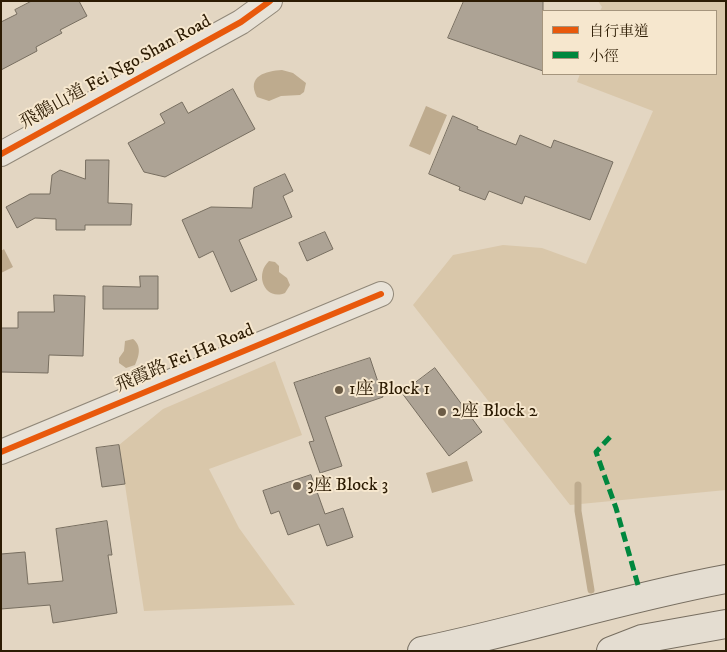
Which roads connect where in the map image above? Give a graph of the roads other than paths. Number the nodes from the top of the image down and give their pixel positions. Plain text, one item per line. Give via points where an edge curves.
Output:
1 (270, 1) edge
2 (1, 154) edge
3 (381, 294) dead end
4 (1, 452) edge
5 (726, 579) edge
6 (726, 624) edge
7 (422, 651) edge
8 (611, 651) edge

1 - 2 street, 飛鵝山道 Fei Ngo Shan Road via 240,22
3 - 4 street, 飛霞路 Fei Ha Road
5 - 7 main road
6 - 8 main road via 642,639

